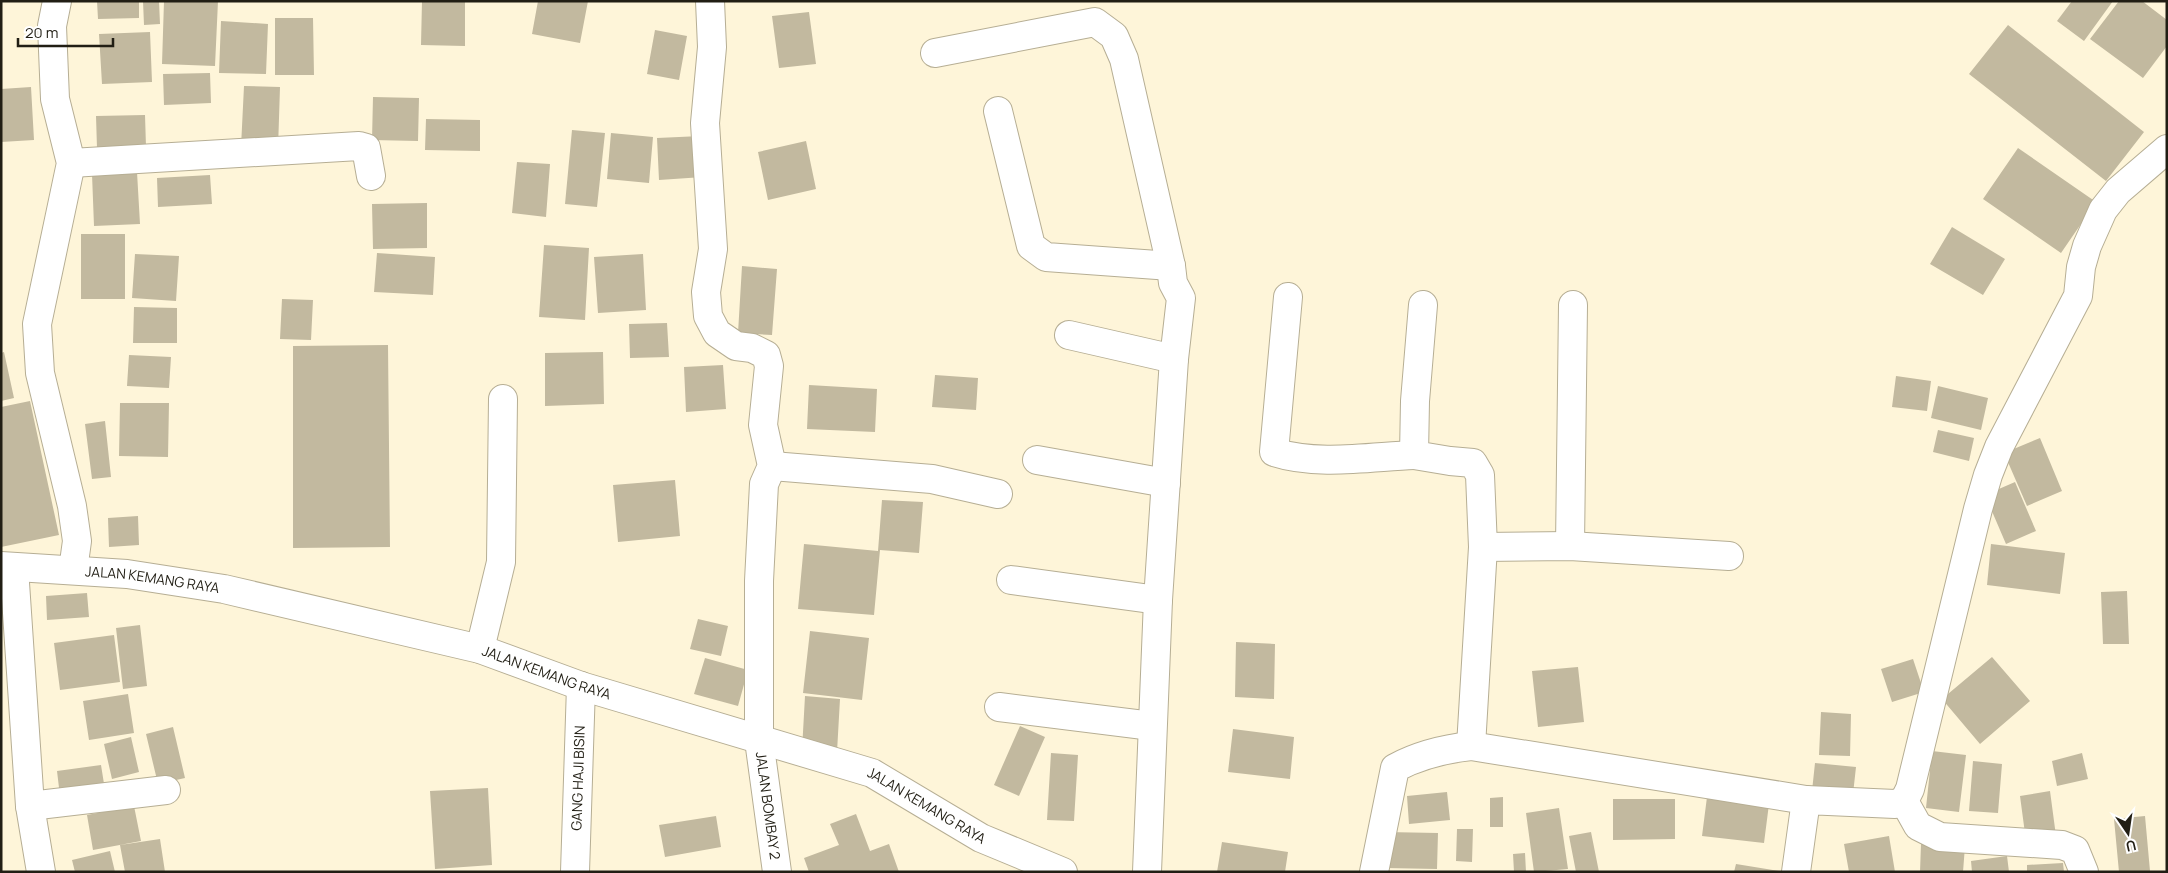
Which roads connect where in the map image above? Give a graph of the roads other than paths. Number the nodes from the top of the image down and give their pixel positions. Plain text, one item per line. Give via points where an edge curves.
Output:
1 (58, 1) edge
2 (710, 1) edge
3 (935, 52) dead end
4 (998, 111) dead end
5 (2167, 149) edge
6 (71, 163) junction
7 (371, 176) dead end
8 (1171, 266) junction
9 (1288, 296) dead end
10 (1423, 305) dead end
11 (1573, 305) dead end
12 (1069, 334) dead end
13 (1174, 360) junction
14 (503, 399) dead end
15 (1414, 455) junction
16 (1037, 460) dead end
17 (772, 466) junction
18 (1166, 483) junction
19 (998, 494) dead end
20 (1570, 546) junction
21 (1483, 547) junction
22 (1729, 556) dead end
23 (8, 567) edge
24 (73, 570) junction
25 (1011, 580) dead end
26 (1158, 600) junction
27 (480, 649) junction
28 (581, 686) junction
29 (999, 707) dead end
30 (1152, 726) junction
31 (759, 740) junction
32 (1471, 746) junction
33 (166, 790) dead end
34 (1806, 800) junction
35 (1904, 801) junction
36 (30, 806) junction
37 (41, 872) edge
38 (575, 872) edge
39 (777, 872) edge
40 (1063, 872) edge
41 (1147, 872) edge
42 (1374, 872) edge
43 (1796, 872) edge
44 (2084, 872) edge

1 - 6 street via 52,26 55,99
2 - 17 street via 712,39 705,123 713,249 706,292 708,316 716,333 736,346 752,348 766,355 769,366 763,425
3 - 8 street via 1095,22 1114,36 1124,59
4 - 8 street via 1031,246 1046,257
5 - 35 street via 2118,191 2103,210 2081,266 2078,296 1996,454 1978,509 1923,740
6 - 7 street via 359,146 366,148
6 - 24 street via 37,324 40,373 72,506 77,541
8 - 13 street via 1173,284 1181,298
9 - 15 street via 1274,452 1290,457 1335,459
10 - 15 street
11 - 20 street
12 - 13 street
13 - 18 street
14 - 27 street via 501,562
15 - 21 street via 1473,463 1480,474
16 - 18 street
17 - 19 street via 932,479
17 - 31 street, JALAN BOMBAY 2 via 764,484 759,581
18 - 26 street
20 - 21 street
20 - 22 street
21 - 32 street
23 - 24 street, JALAN KEMANG RAYA
23 - 36 street
24 - 27 street, JALAN KEMANG RAYA via 224,588
25 - 26 street
26 - 30 street
27 - 28 street, JALAN KEMANG RAYA
28 - 31 street, JALAN KEMANG RAYA
28 - 38 street, GANG HAJI BISIN
29 - 30 street
30 - 41 street
31 - 39 street, JALAN BOMBAY 2
31 - 40 street, JALAN KEMANG RAYA via 872,774 981,838
32 - 34 street
32 - 42 street via 1416,757 1395,768
33 - 36 street
34 - 35 street via 1876,804
34 - 43 street
35 - 44 street via 1918,826 1940,837 2062,845 2075,850
36 - 37 street

